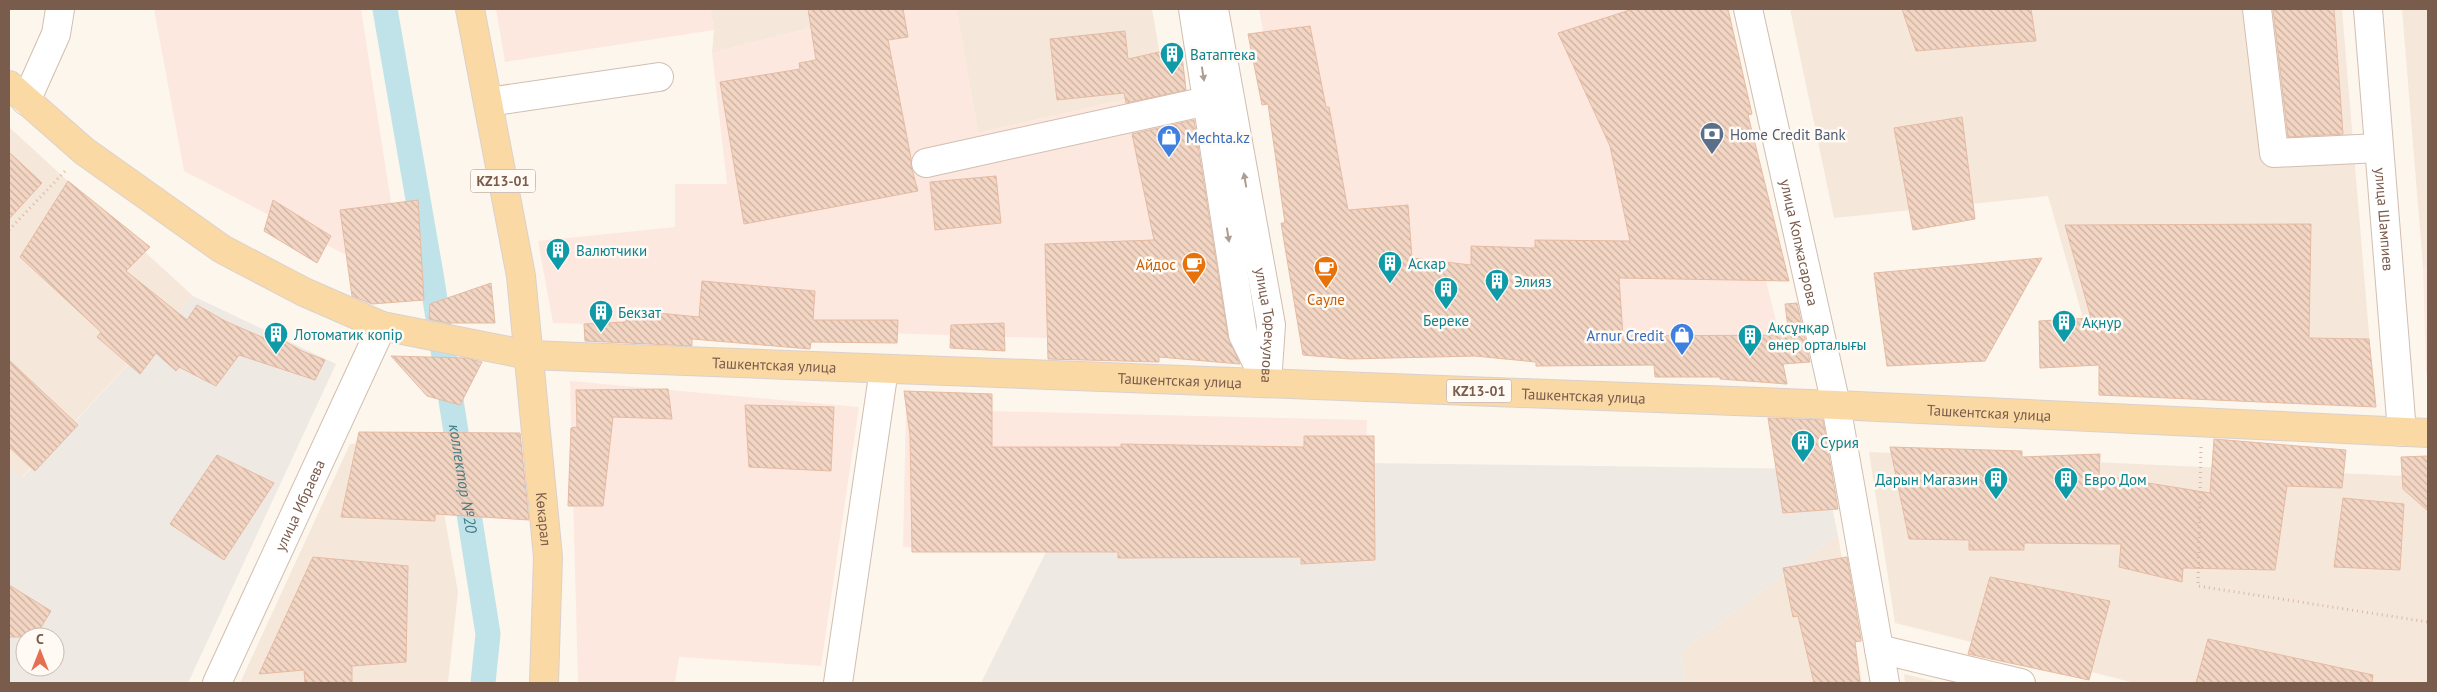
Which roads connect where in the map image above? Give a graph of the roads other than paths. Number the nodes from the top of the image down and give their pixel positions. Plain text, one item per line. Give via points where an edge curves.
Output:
1 (60, 9) edge
2 (470, 9) edge
3 (1192, 9) edge
4 (1214, 9) edge
5 (1748, 9) edge
6 (2257, 9) edge
7 (2368, 9) edge
8 (659, 77) dead end
9 (18, 93) edge
10 (1207, 101) junction
11 (488, 102) junction
12 (2379, 148) junction
13 (926, 164) dead end
14 (382, 326) junction
15 (529, 355) junction
16 (884, 369) junction
17 (1267, 383) junction
18 (1836, 405) junction
19 (2415, 432) edge
20 (1880, 649) junction
21 (217, 683) edge
22 (544, 683) edge
23 (838, 683) edge
24 (1885, 683) edge
25 (2021, 683) edge

1 - 9 street via 56,34
2 - 11 main road, KZ13-01
3 -> 10 street, улица Торекулова
17 -> 4 street, улица Торекулова via 1271,325
5 - 18 street, улица Копжасарова
6 - 12 street via 2274,153
7 - 12 street, улица Шампиев
8 - 11 street
9 - 14 main road, Ташкентская улица via 84,151 222,249 304,292
10 - 13 street
10 -> 17 street, улица Торекулова via 1243,335
11 - 15 main road, KZ13-01 via 521,276
12 - 19 street, улица Шампиев
14 - 15 main road, Ташкентская улица
14 - 21 street, улица Ибраева
15 - 16 main road, Ташкентская улица / KZ13-01
15 - 22 main road, Көкарал via 548,557
16 - 17 main road, Ташкентская улица / KZ13-01
16 - 23 street
17 - 18 main road, Ташкентская улица / KZ13-01
18 - 19 main road, Ташкентская улица / KZ13-01
18 - 20 street, улица Копжасарова
20 - 24 street, улица Копжасарова
20 - 25 street

